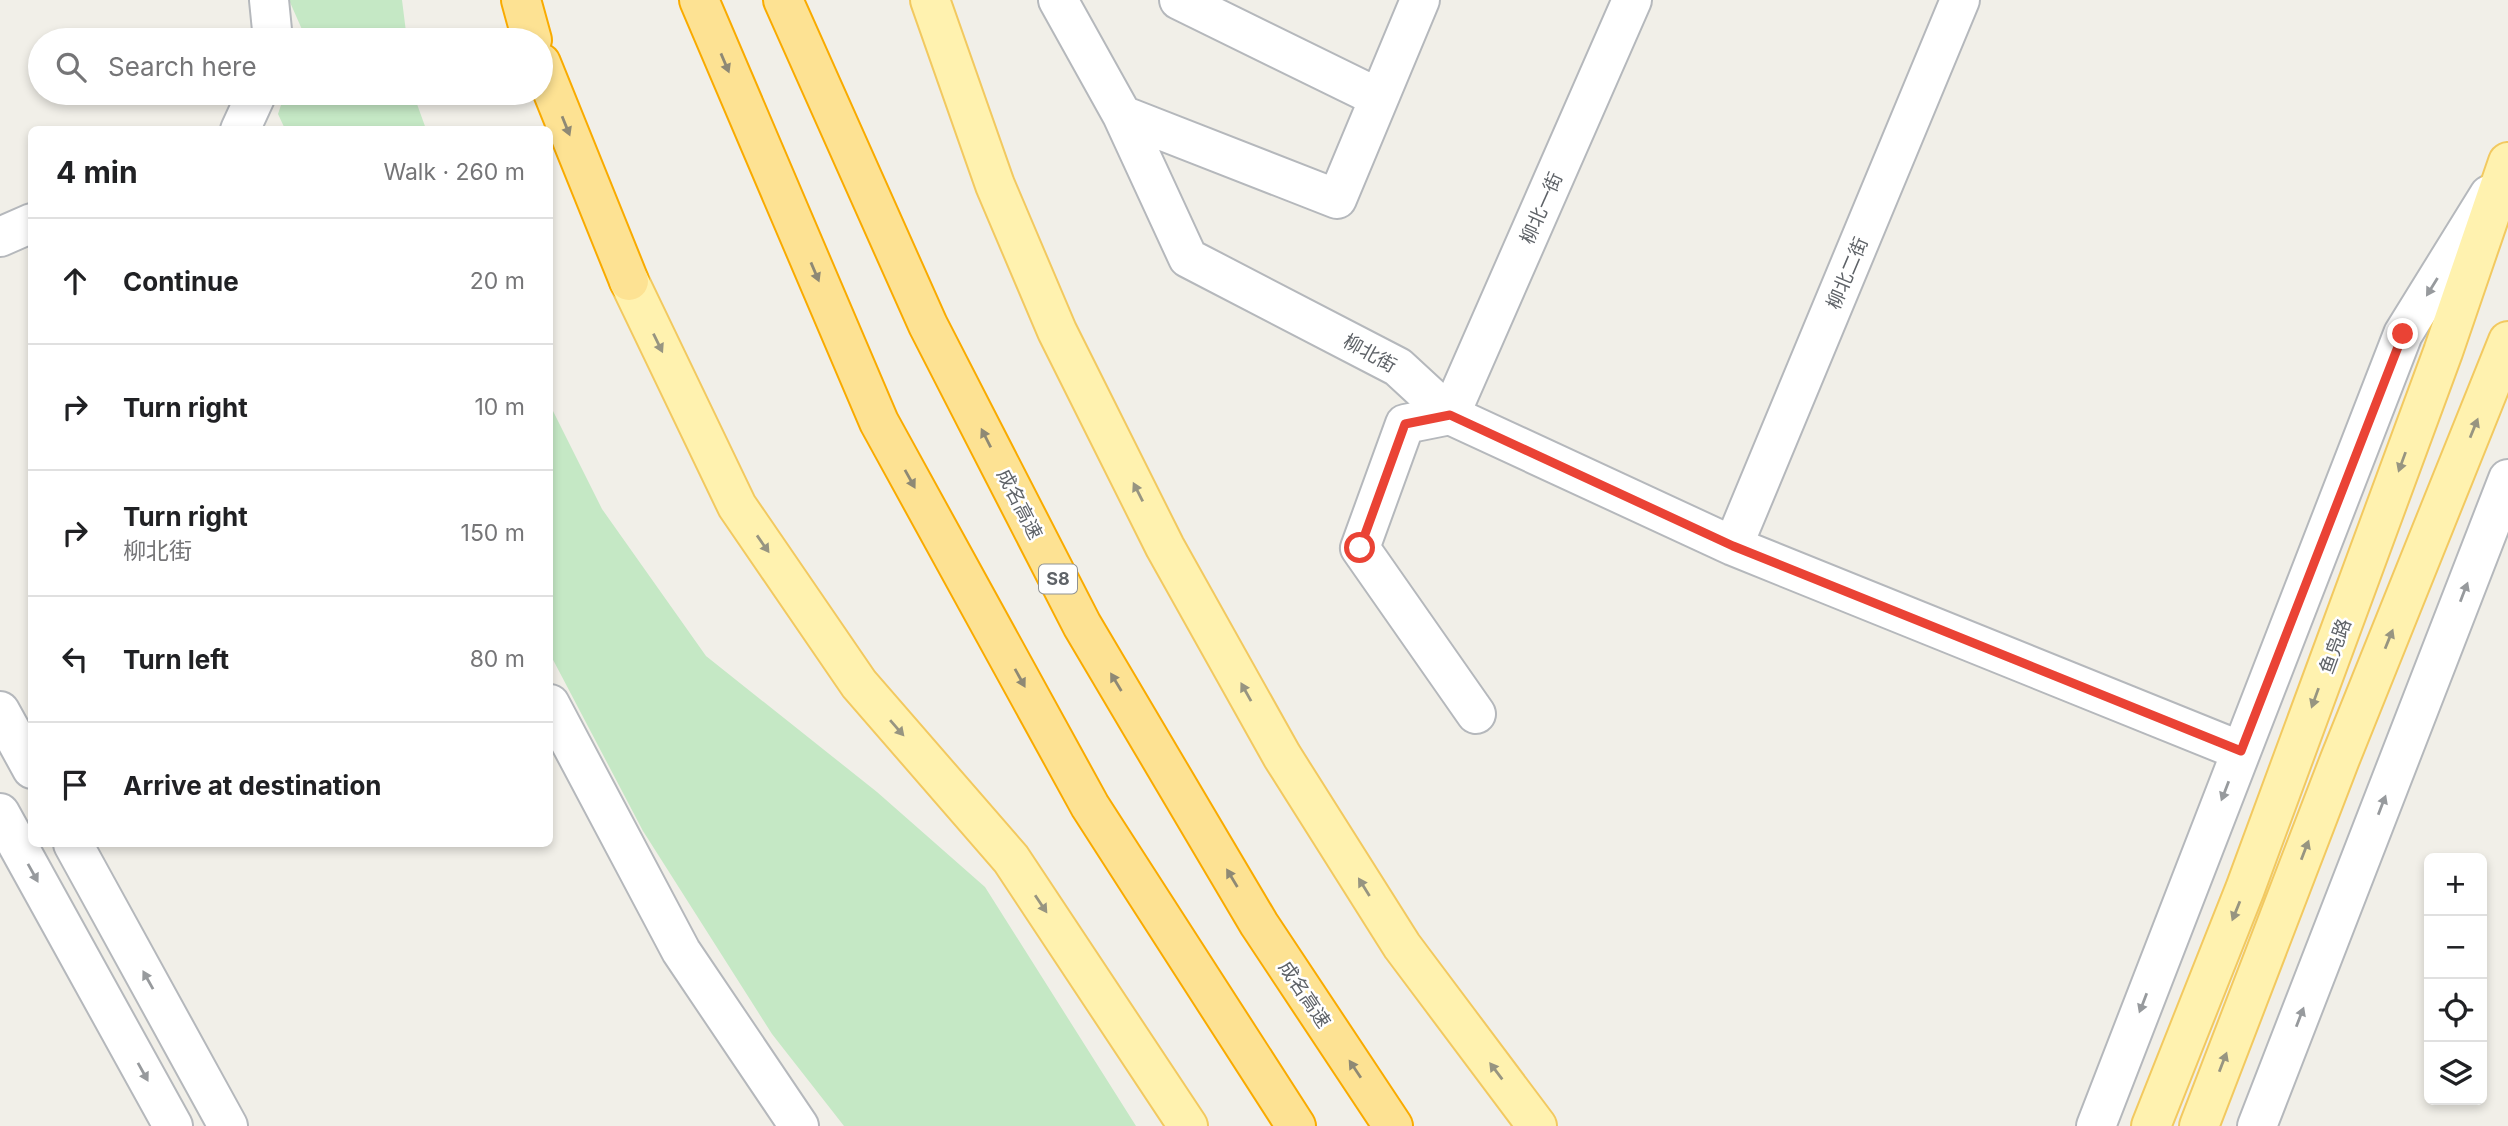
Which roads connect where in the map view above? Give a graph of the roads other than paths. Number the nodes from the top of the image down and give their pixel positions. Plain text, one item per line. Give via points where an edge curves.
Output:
1 (269, 0) edge
2 (522, 0) edge
3 (699, 0) edge
4 (783, 0) edge
5 (930, 0) edge
6 (1058, 0) edge
7 (1179, 0) edge
8 (1420, 0) edge
9 (1632, 0) edge
10 (1960, 0) edge
11 (272, 28) edge
12 (529, 28) edge
13 (553, 92) edge
14 (1379, 98) junction
15 (251, 105) edge
16 (1122, 116) junction
17 (242, 126) edge
18 (2507, 164) edge
19 (28, 225) edge
20 (0, 237) edge
21 (629, 281) joint
22 (2506, 348) edge
23 (1450, 415) junction
24 (2508, 479) edge
25 (1733, 546) junction
26 (553, 710) edge
27 (0, 711) edge
28 (1476, 715) dead end
29 (2241, 751) junction
30 (28, 762) edge
31 (0, 813) edge
32 (75, 847) edge
33 (173, 1126) edge
34 (228, 1126) edge
35 (799, 1126) edge
36 (1188, 1126) edge
37 (1296, 1126) edge
38 (1393, 1126) edge
39 (1537, 1126) edge
40 (2095, 1126) edge
41 (2151, 1126) edge
42 (2199, 1126) edge
43 (2257, 1126) edge

1 - 11 street
2 - 12 highway
3 -> 37 highway via 879,422 1090,806
38 -> 4 highway, 成名高速 / S8 via 1259,924 1082,625 928,325
39 -> 5 main road via 1402,946 1282,756 1165,547 1056,331 995,185
6 - 16 street
7 - 14 street
8 - 14 street
9 - 23 street, 柳北一街
10 - 25 street, 柳北二街
13 -> 21 highway
14 - 16 street via 1337,199
15 - 17 street
16 - 23 street, 柳北街 via 1188,258 1398,367
18 -> 29 street via 2403,334
18 -> 41 main road, 鱼凫路 via 2443,352 2245,889
19 - 20 street
21 -> 36 main road via 737,506 859,684 1011,859
42 -> 22 main road via 2340,759
23 - 25 street, 柳北街
23 - 28 street via 1405,424 1360,548
43 -> 24 street
25 - 29 street, 柳北街
26 - 35 street via 681,951
27 - 30 street
29 -> 40 street
31 -> 33 street
34 -> 32 street

